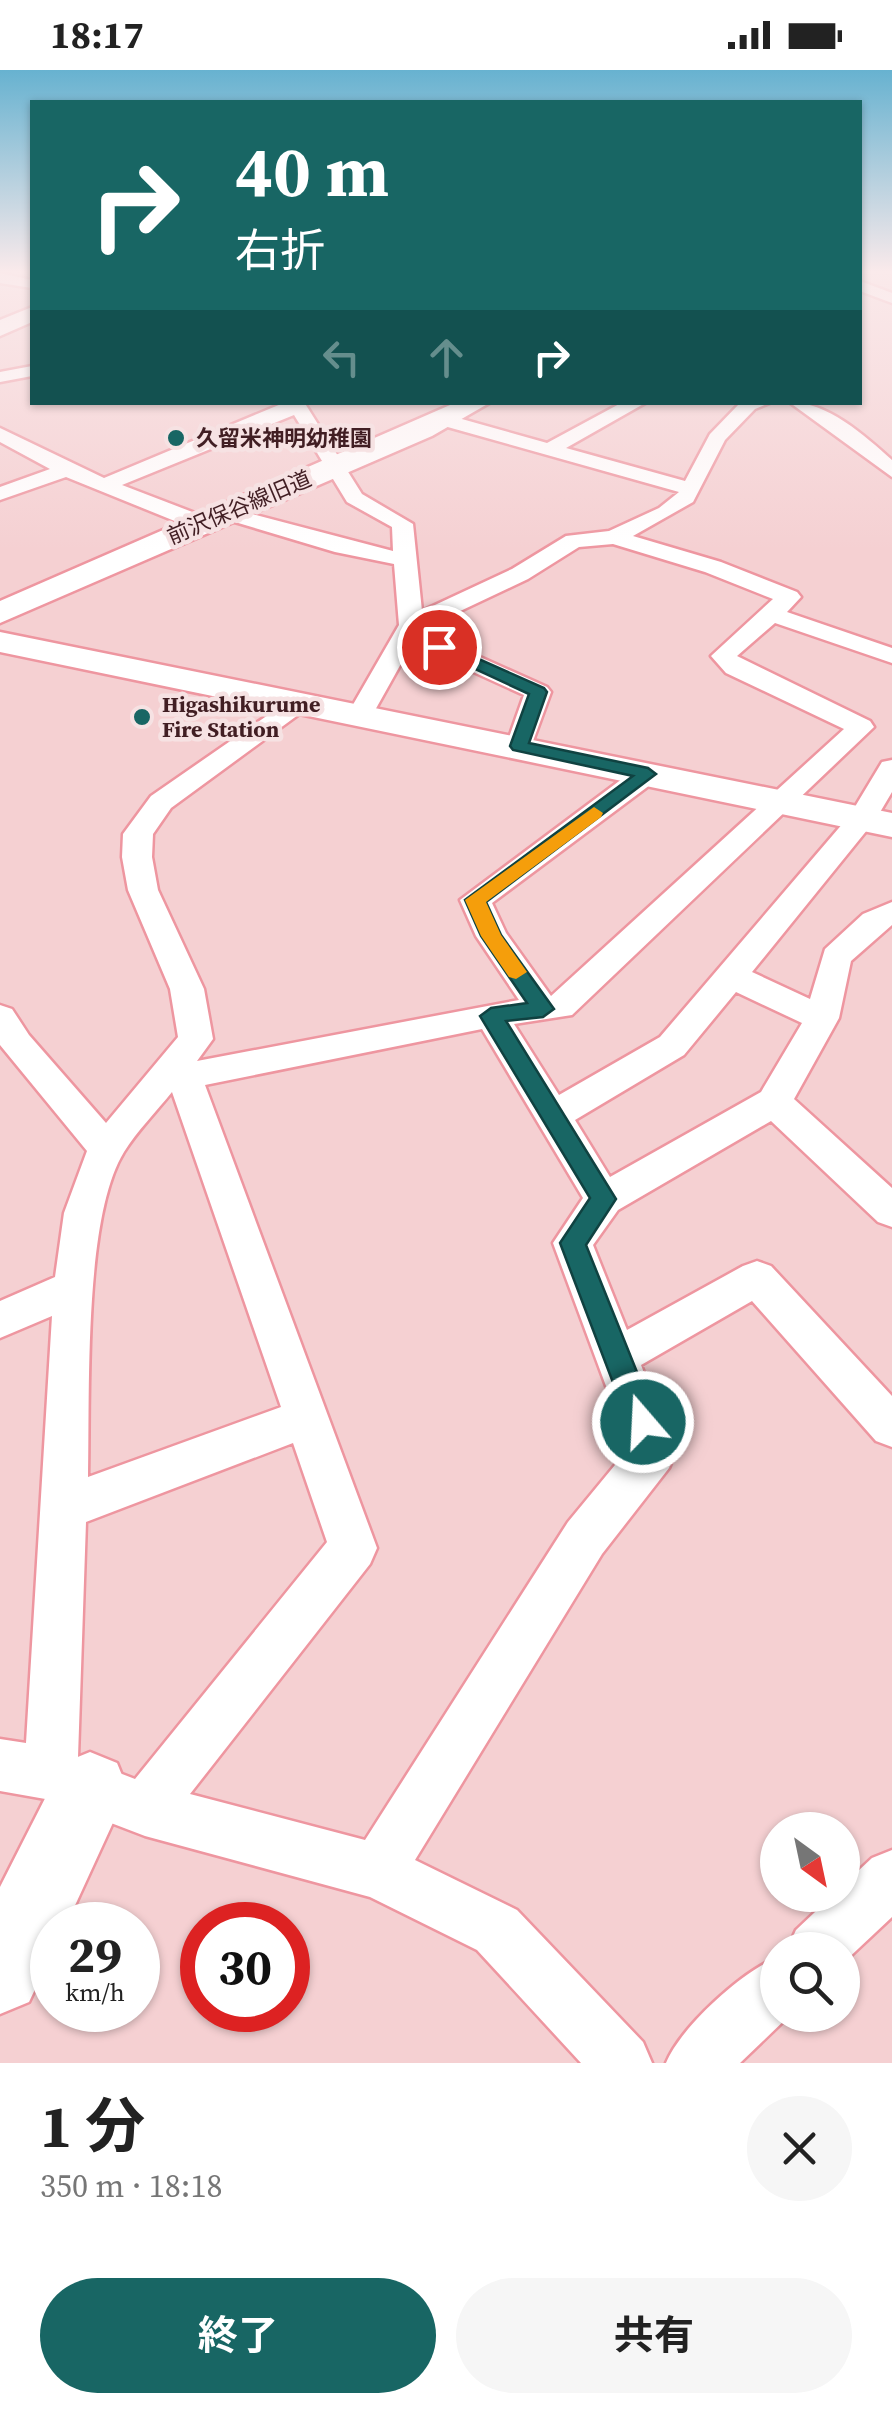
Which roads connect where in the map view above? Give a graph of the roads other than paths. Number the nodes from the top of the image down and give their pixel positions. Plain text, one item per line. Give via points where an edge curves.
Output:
1 (30, 371) edge
2 (0, 376) edge
3 (296, 405) edge
4 (472, 405) edge
5 (632, 405) edge
6 (754, 405) edge
7 (803, 405) edge
8 (444, 420) junction
9 (598, 422) junction
10 (0, 434) edge
11 (551, 448) junction
12 (585, 457) junction
13 (337, 466) junction
14 (66, 470) junction
15 (892, 471) edge
16 (106, 484) junction
17 (691, 489) junction
18 (0, 494) edge
19 (212, 518) junction
20 (614, 537) junction
21 (406, 560) junction
22 (0, 612) edge
23 (771, 614) junction
24 (408, 628) junction
25 (0, 642) edge
26 (892, 656) edge
27 (300, 704) junction
28 (360, 715) junction
29 (519, 746) junction
30 (892, 768) edge
31 (648, 774) junction
32 (784, 802) junction
33 (877, 822) edge
34 (892, 912) edge
35 (729, 976) junction
36 (543, 1009) junction
37 (0, 1016) edge
38 (491, 1016) junction
39 (822, 1018) junction
40 (182, 1068) junction
41 (774, 1102) junction
42 (553, 1116) junction
43 (106, 1148) junction
44 (886, 1195) edge
45 (604, 1199) junction
46 (74, 1288) junction
47 (0, 1320) edge
48 (618, 1356) junction
49 (884, 1403) edge
50 (306, 1418) junction
51 (62, 1509) junction
52 (0, 1765) edge
53 (95, 1791) junction
54 (377, 1870) junction
55 (892, 1878) edge
56 (835, 1932) edge
57 (0, 1974) edge
58 (760, 2003) edge
59 (622, 2063) edge
60 (696, 2063) edge

1 - 2 street
3 - 13 street
3 - 16 street
4 - 8 street, 前沢保谷線旧道
5 - 9 street
6 - 17 street via 717,438
7 - 15 street
8 - 11 street
8 - 13 street, 前沢保谷線旧道
9 - 11 street
9 - 12 street via 621,438
10 - 14 street
11 - 12 street
12 - 17 street
13 - 19 street, 前沢保谷線旧道
13 - 21 street via 354,498 402,524
14 - 16 street
14 - 18 street
16 - 19 street
17 - 20 street via 666,512
19 - 21 street
19 - 22 street, 前沢保谷線旧道
20 - 23 street via 789,598
20 - 24 street via 574,541
21 - 24 street
23 - 26 street
23 - 32 street via 723,656 735,668 861,727
24 - 28 street
24 - 29 street via 538,692
25 - 27 street
27 - 28 street
27 - 40 street via 161,802 138,834 143,890 187,989 196,1039
28 - 29 street
29 - 31 street
30 - 33 street
31 - 32 street
31 - 36 street via 475,900
32 - 33 street
32 - 36 street via 560,1007
33 - 35 street
34 - 39 street via 836,956
35 - 39 street
35 - 42 street via 672,1046
36 - 38 street
37 - 43 street
38 - 40 street
38 - 42 street
39 - 41 street
40 - 43 street
40 - 50 street
41 - 44 street
41 - 45 street
42 - 45 street
43 - 46 street via 83,1213
45 - 48 street via 573,1243
46 - 47 street
46 - 51 street
48 - 49 street via 757,1278
48 - 54 street via 653,1452 585,1538
50 - 51 street
50 - 53 street via 353,1548
51 - 53 street
52 - 53 street
53 - 54 street
53 - 57 street
54 - 59 street via 497,1930
55 - 56 street
58 - 60 street

